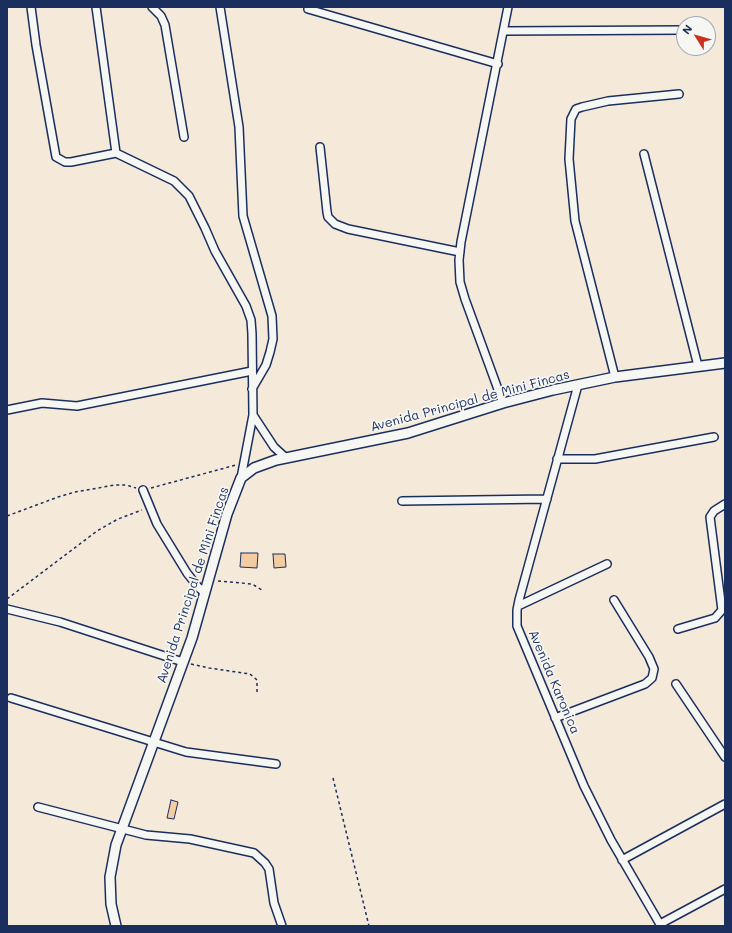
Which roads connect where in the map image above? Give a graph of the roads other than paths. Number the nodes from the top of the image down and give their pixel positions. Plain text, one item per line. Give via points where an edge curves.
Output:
1 (31, 7) edge
2 (96, 7) edge
3 (152, 7) edge
4 (220, 7) edge
5 (508, 7) edge
6 (308, 9) dead end
7 (676, 30) edge
8 (504, 31) junction
9 (498, 64) junction
10 (679, 94) dead end
11 (184, 138) dead end
12 (320, 147) dead end
13 (116, 153) junction
14 (644, 154) dead end
15 (460, 252) junction
16 (725, 363) edge
17 (698, 366) junction
18 (252, 371) junction
19 (615, 378) junction
20 (578, 385) junction
21 (252, 389) junction
22 (503, 403) junction
23 (7, 410) edge
24 (253, 415) junction
25 (714, 437) dead end
26 (286, 458) junction
27 (558, 459) junction
28 (241, 478) junction
29 (143, 490) road end
30 (547, 499) junction
31 (402, 501) dead end
32 (725, 504) edge
33 (607, 564) dead end
34 (204, 592) junction
35 (614, 600) dead end
36 (518, 606) junction
37 (7, 609) edge
38 (678, 629) dead end
39 (183, 662) junction
40 (676, 684) dead end
41 (11, 698) dead end
42 (555, 718) junction
43 (154, 742) junction
44 (725, 757) edge
45 (276, 764) dead end
46 (725, 804) edge
47 (38, 807) dead end
48 (121, 830) junction
49 (622, 860) junction
50 (725, 889) edge
51 (661, 925) edge
52 (116, 926) edge
53 (282, 926) edge

1 - 13 street via 55,155 65,162
2 - 13 street
3 - 11 street via 161,16 165,25
4 - 21 street via 240,127 243,216 272,316 273,340 270,352 266,365
5 - 8 street
6 - 9 street
7 - 8 street
8 - 9 street
9 - 15 street
10 - 19 street via 608,101 582,107 576,109 571,119 569,159 575,221
12 - 15 street via 327,212 335,224 348,229
13 - 18 street via 168,178 189,196 215,251 246,306 251,320
14 - 17 street
15 - 22 street via 459,271 463,293
16 - 17 street, Avenida Principal de Mini Fincas
17 - 19 street, Avenida Principal de Mini Fincas
18 - 21 street
18 - 23 street via 77,406 42,403
19 - 20 street, Avenida Principal de Mini Fincas
20 - 22 street, Avenida Principal de Mini Fincas
20 - 27 street, Avenida Karonica
21 - 24 street
22 - 26 street, Avenida Principal de Mini Fincas via 408,433
24 - 26 street via 274,447
24 - 28 street
25 - 27 street via 594,459
26 - 28 street, Avenida Principal de Mini Fincas via 264,463
27 - 30 street, Avenida Karonica
28 - 34 street, Avenida Principal de Mini Fincas via 227,514
29 - 34 street via 157,524 187,572
30 - 31 street
30 - 36 street, Avenida Karonica
32 - 38 street via 710,517 722,610 715,618
33 - 36 street
34 - 39 street, Avenida Principal de Mini Fincas
35 - 42 street via 649,657 654,669 652,678 645,684
36 - 42 street, Avenida Karonica via 520,635
37 - 39 street via 60,622
39 - 43 street, Avenida Principal de Mini Fincas
40 - 44 street
41 - 43 street
42 - 49 street, Avenida Karonica via 584,786
43 - 45 street via 186,752
43 - 48 street, Avenida Principal de Mini Fincas
46 - 49 street
47 - 48 street
48 - 52 street, Avenida Principal de Mini Fincas via 110,877 111,904
48 - 53 street via 158,837 190,839 254,853 269,869 275,908
49 - 51 street, Avenida Karonica
50 - 51 street

